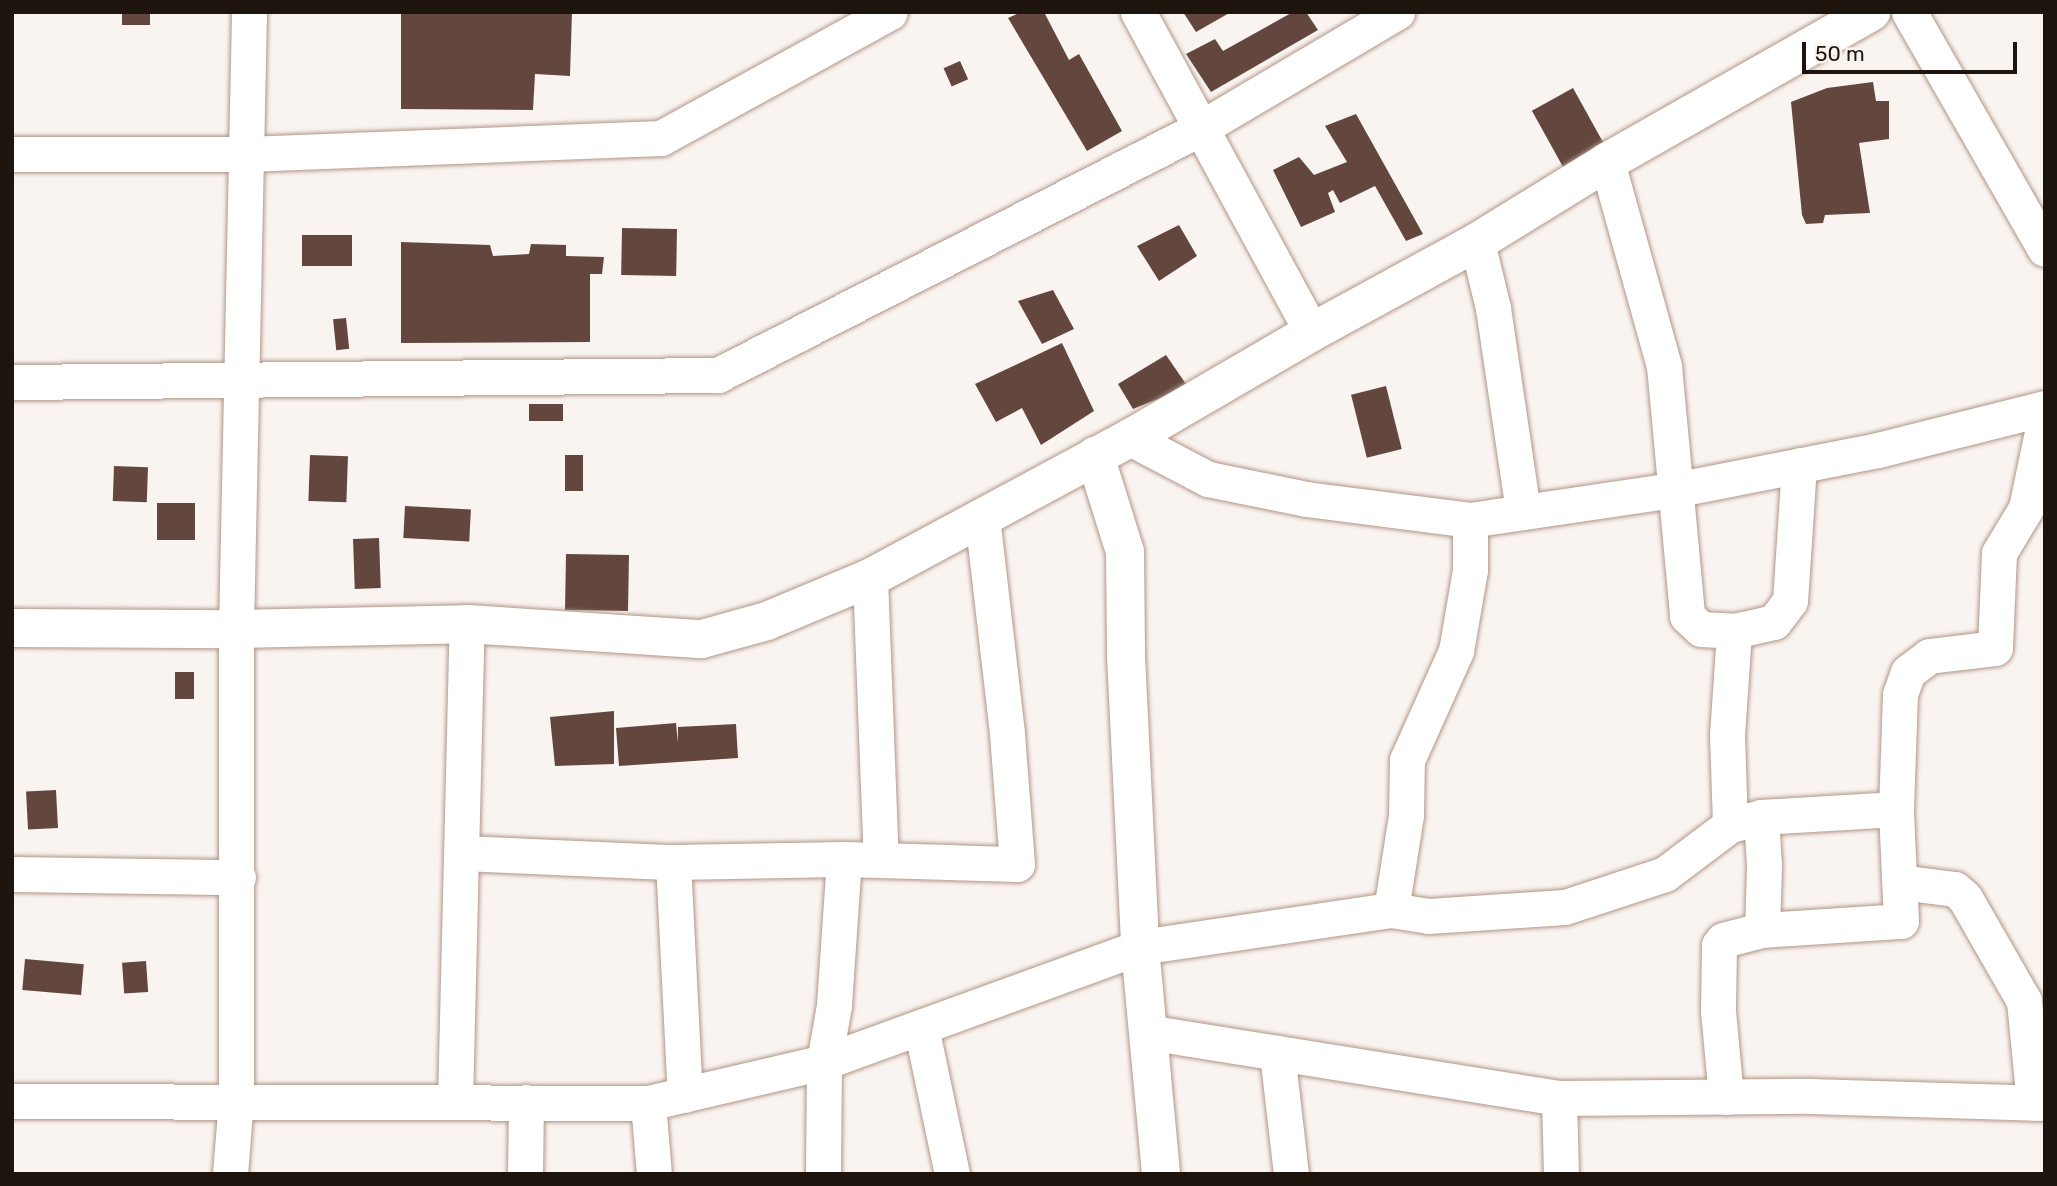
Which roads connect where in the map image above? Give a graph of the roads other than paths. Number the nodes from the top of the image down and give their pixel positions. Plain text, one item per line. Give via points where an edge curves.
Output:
1 (249, 12) edge
2 (890, 12) edge
3 (1138, 12) edge
4 (1397, 12) edge
5 (1871, 12) edge
6 (1909, 12) edge
7 (1201, 128) junction
8 (12, 154) edge
9 (246, 154) junction
10 (1607, 162) junction
11 (2033, 200) edge
12 (1477, 242) junction
13 (2045, 249) edge
14 (1312, 332) junction
15 (12, 382) edge
16 (241, 382) junction
17 (2045, 408) edge
18 (2045, 418) edge
19 (1130, 438) junction
20 (1095, 456) junction
21 (1798, 465) junction
22 (1674, 490) junction
23 (1523, 511) junction
24 (982, 517) junction
25 (1470, 520) junction
26 (870, 579) junction
27 (467, 624) junction
28 (12, 628) edge
29 (236, 629) junction
30 (1734, 631) junction
31 (1896, 809) junction
32 (1745, 821) junction
33 (463, 853) junction
34 (844, 859) junction
35 (881, 860) junction
36 (673, 862) junction
37 (12, 874) edge
38 (238, 877) junction
39 (1900, 882) junction
40 (1391, 910) junction
41 (1762, 930) junction
42 (1140, 947) junction
43 (921, 1027) junction
44 (1147, 1032) junction
45 (1277, 1053) junction
46 (824, 1062) junction
47 (685, 1095) junction
48 (1726, 1097) junction
49 (1559, 1098) junction
50 (236, 1100) junction
51 (12, 1101) edge
52 (455, 1101) junction
53 (526, 1102) junction
54 (648, 1103) junction
55 (2039, 1103) edge
56 (230, 1174) edge
57 (525, 1174) edge
58 (654, 1174) edge
59 (823, 1174) edge
60 (952, 1174) edge
61 (1161, 1174) edge
62 (1291, 1174) edge
63 (1561, 1174) edge

1 - 9 street
2 - 9 street via 662,138
3 - 7 street
4 - 7 street
5 - 10 street
6 - 11 street
7 - 14 street
7 - 16 street via 718,375
8 - 9 street
9 - 16 street
10 - 12 street
10 - 22 street via 1664,366
11 - 13 street
12 - 14 street
12 - 23 street via 1493,308
14 - 19 street
15 - 16 street
16 - 29 street
17 - 21 street
18 - 31 street via 2026,508 1999,553 1995,648 1929,656 1908,671 1900,694
19 - 20 street
19 - 25 street via 1208,480 1306,499
20 - 24 street
20 - 42 street via 1125,552
21 - 22 street
21 - 30 street via 1790,601 1774,622
22 - 23 street
22 - 30 street via 1687,616 1701,629
23 - 25 street
24 - 26 street
24 - 35 street via 1017,864
25 - 40 street via 1470,570 1456,651 1408,760 1406,815
26 - 27 street via 767,621 702,639
26 - 35 street
27 - 29 street
27 - 33 street
28 - 29 street
29 - 38 street
30 - 32 street via 1727,735
31 - 32 street
31 - 39 street
32 - 40 street via 1665,874 1565,907 1428,916
32 - 41 street via 1764,865
33 - 36 street
33 - 52 street
34 - 35 street
34 - 36 street
34 - 46 street via 834,1005
36 - 47 street
37 - 38 street
38 - 50 street
39 - 41 street via 1901,921
39 - 55 street via 1955,890 1965,898 2024,1001
40 - 42 street
41 - 48 street via 1719,945 1718,1010
42 - 43 street
42 - 44 street
43 - 46 street
43 - 60 street
44 - 45 street
44 - 61 street
45 - 49 street
45 - 62 street
46 - 47 street
46 - 59 street
47 - 54 street
48 - 49 street
48 - 55 street
49 - 63 street
50 - 51 street
50 - 52 street
50 - 56 street
52 - 53 street
53 - 54 street
53 - 57 street
54 - 58 street

